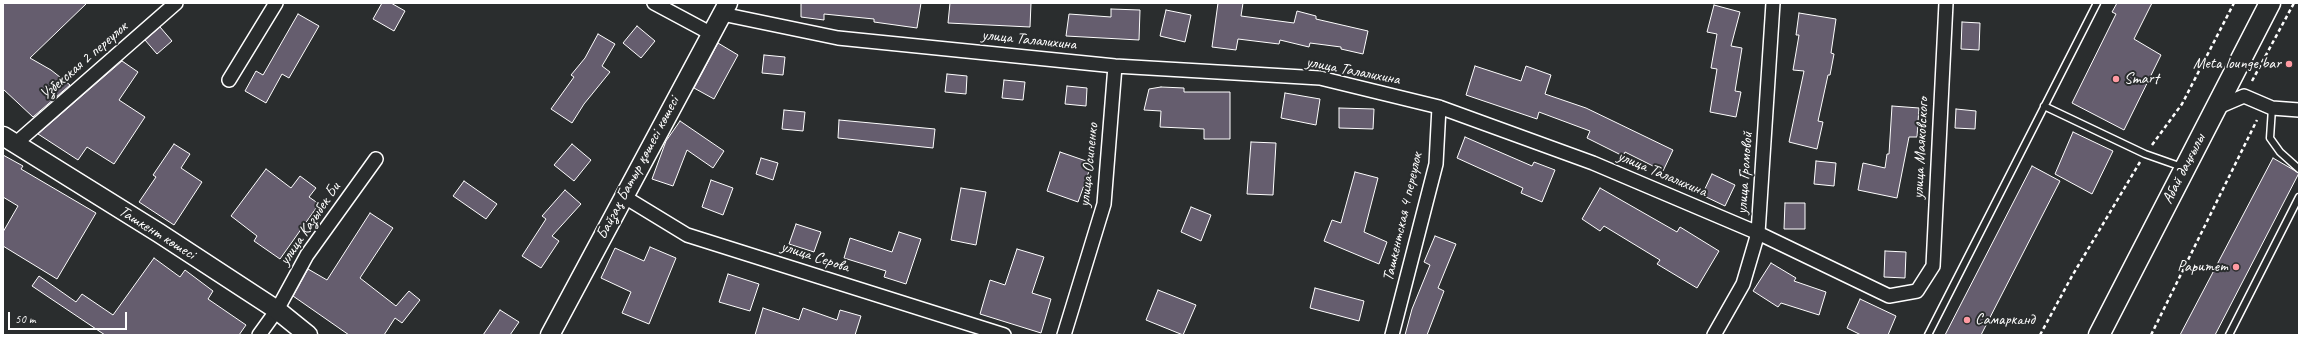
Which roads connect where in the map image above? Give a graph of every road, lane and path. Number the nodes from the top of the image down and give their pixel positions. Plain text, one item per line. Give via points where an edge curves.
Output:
1 (176, 3) edge
2 (276, 3) edge
3 (654, 3) edge
4 (1773, 3) edge
5 (1946, 3) edge
6 (2097, 3) edge
7 (2234, 3) edge
8 (2270, 3) edge
9 (2294, 3) edge
10 (725, 9) edge
11 (710, 33) junction
12 (1115, 66) junction
13 (229, 80) dead end
14 (2252, 81) dead end
15 (1439, 106) junction
16 (2044, 106) junction
17 (2216, 108) junction
18 (2272, 108) junction
19 (2299, 110) edge
20 (2257, 120) dead end
21 (9, 140) edge
22 (2145, 154) junction
23 (376, 159) dead end
24 (2184, 168) junction
25 (2299, 169) edge
26 (623, 196) junction
27 (2299, 197) edge
28 (1758, 233) junction
29 (1917, 291) joint
30 (277, 310) junction
31 (258, 335) edge
32 (308, 335) edge
33 (550, 335) edge
34 (1004, 335) edge
35 (1064, 335) edge
36 (1392, 335) edge
37 (1714, 335) edge
38 (1928, 335) edge
39 (2040, 335) edge
40 (2099, 335) edge
41 (2151, 335) edge
42 (2229, 335) edge

1 - 21 street, Узбекская 2 переулок
2 - 13 street
3 - 11 street
4 - 28 street, улица Громовой
5 - 29 street, улица Маяковского via 1933,266
6 - 16 lane
7 - 22 path via 2182,104
8 - 17 main road, Абай даңғылы
9 - 14 path
10 - 11 main road, Байзақ Батыр қөшесі көшесі
10 - 12 street, улица Талалихина via 838,38
11 - 26 main road, Байзақ Батыр қөшесі көшесі
12 - 15 street, улица Талалихина via 1320,78
12 - 35 street, улица Осипенко via 1104,204
15 - 28 street, улица Талалихина via 1593,163
15 - 36 street, Ташкентская 4 переулок via 1436,164
16 - 22 lane
16 - 38 lane
17 - 18 street via 2244,96
17 - 24 main road, Абай даңғылы
18 - 19 street
18 - 25 lane via 2270,138 2280,152
20 - 41 path
21 - 30 main road, Ташкент көшесі
22 - 24 lane
22 - 39 path
23 - 30 street, улица Казыбек Би via 307,255
24 - 40 main road, Абай даңғылы
26 - 33 main road, Байзақ Батыр қөшесі көшесі
26 - 34 street, улица Серова via 687,235
27 - 42 lane
28 - 29 street, улица Талалихина via 1889,296
28 - 37 street, улица Громовой via 1743,284
30 - 31 street, улица Казыбек Би
30 - 32 main road, Ташкент көшесі

